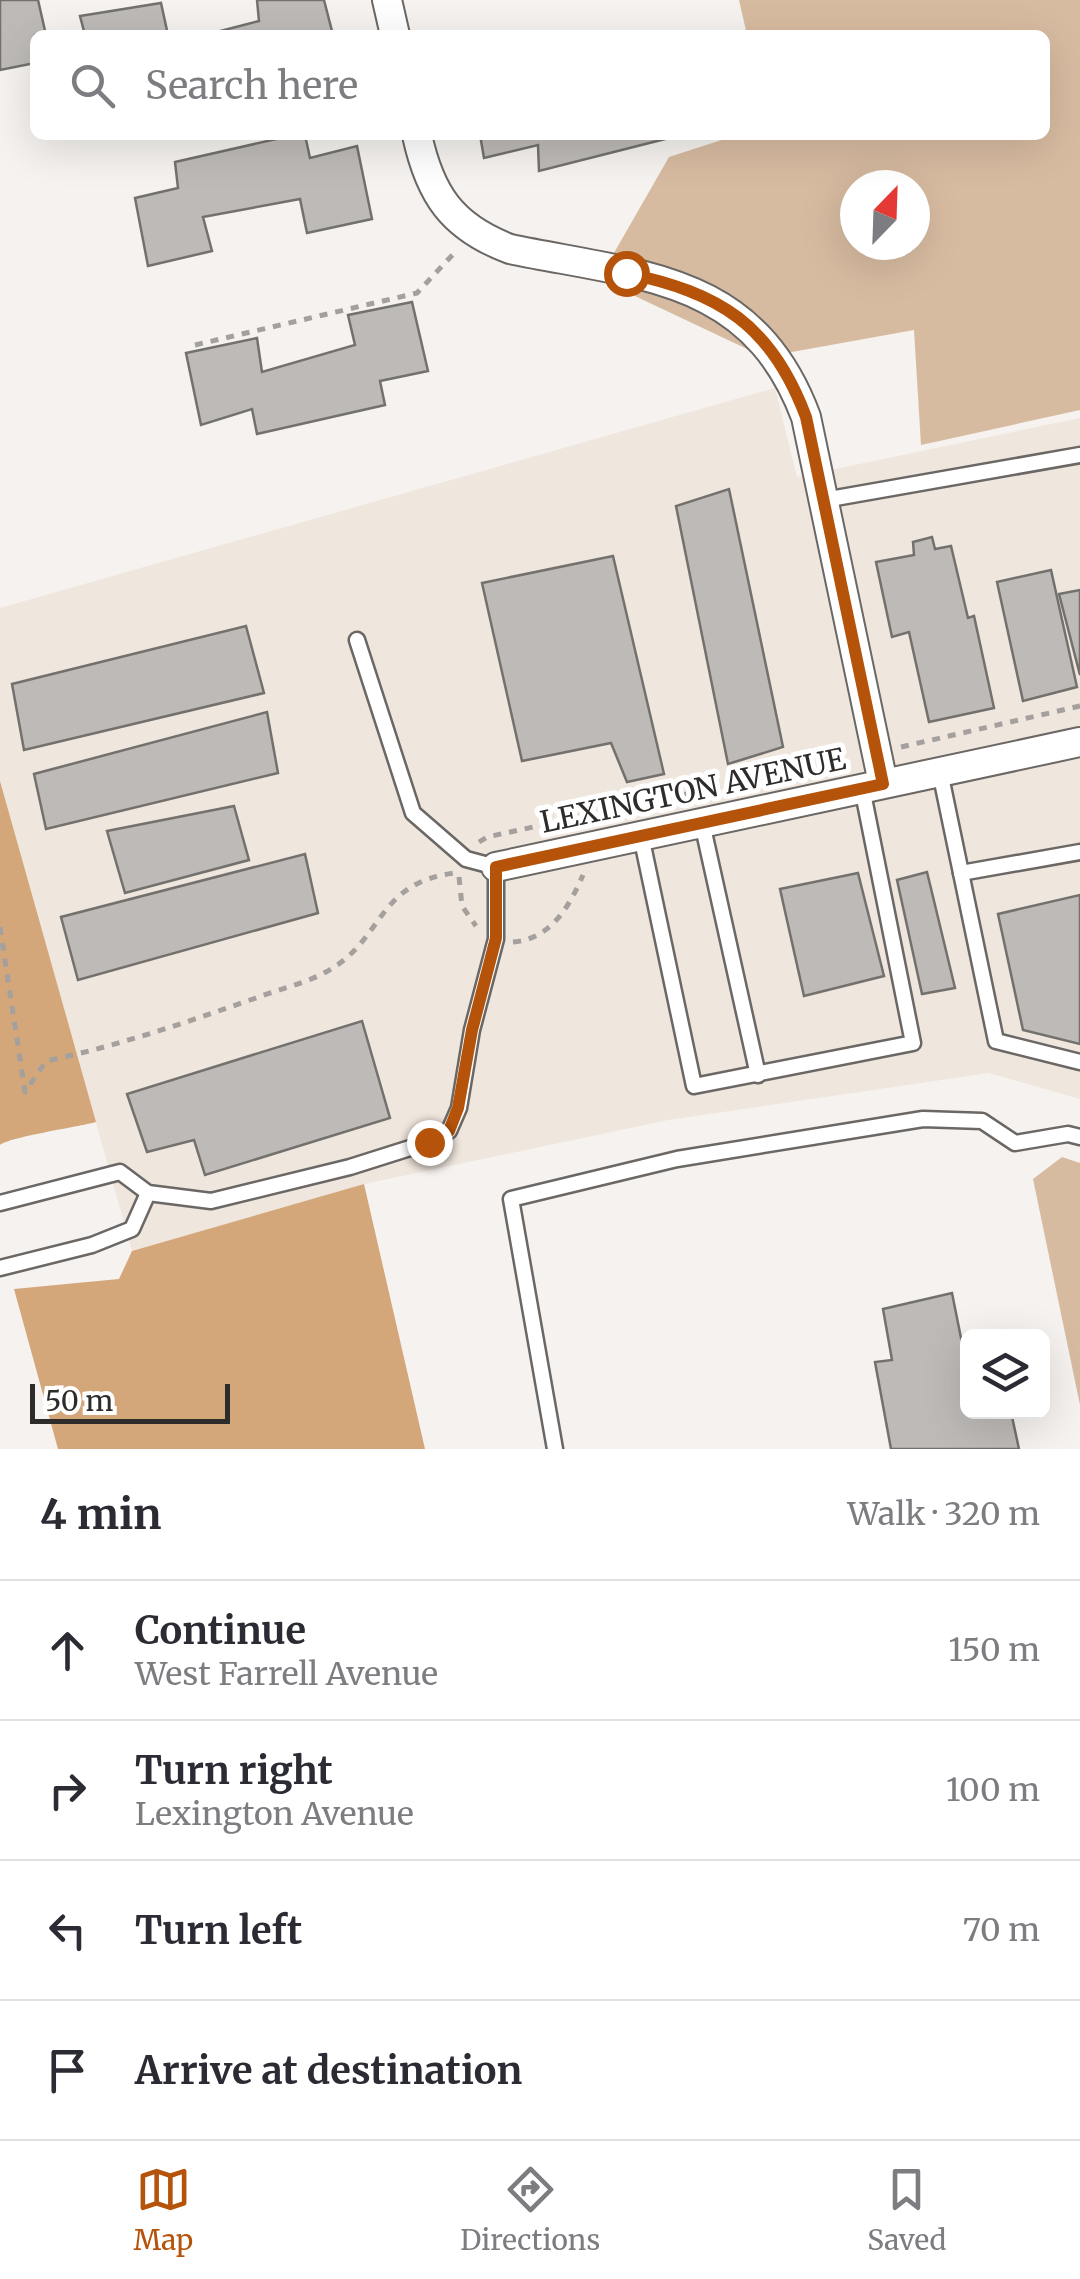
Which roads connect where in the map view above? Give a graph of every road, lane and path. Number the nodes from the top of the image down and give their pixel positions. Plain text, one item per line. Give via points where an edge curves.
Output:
1 (387, 0) edge
2 (394, 30) edge
3 (418, 140) edge
4 (450, 241) dead end
5 (195, 345) dead end
6 (1080, 455) edge
7 (824, 500) junction
8 (357, 640) dead end
9 (1080, 706) edge
10 (899, 736) dead end
11 (1080, 742) edge
12 (940, 772) junction
13 (872, 786) junction
14 (702, 822) junction
15 (641, 836) junction
16 (1080, 852) edge
17 (496, 867) junction
18 (962, 873) junction
19 (0, 927) edge
20 (1080, 1062) edge
21 (758, 1075) junction
22 (1080, 1137) edge
23 (148, 1193) junction
24 (0, 1204) edge
25 (0, 1268) edge
26 (555, 1449) edge

1 - 2 street
3 - 7 street via 435,192 485,239 676,284 743,320 794,384
4 - 5 path via 463,244 416,292
6 - 7 lane
7 - 13 street
8 - 17 lane via 413,814 466,859
9 - 10 path via 901,749
11 - 12 street, LEXINGTON AVENUE
12 - 13 street, LEXINGTON AVENUE
12 - 18 lane
13 - 14 street, LEXINGTON AVENUE
13 - 21 lane via 913,1043
14 - 15 street, LEXINGTON AVENUE
14 - 21 lane
15 - 17 street, LEXINGTON AVENUE
15 - 21 lane via 694,1086
16 - 18 lane
17 - 19 path via 427,876 396,896 366,938 327,972 147,1037 46,1061 24,1092
17 - 23 lane via 496,938 449,1131 350,1168 211,1201
18 - 20 lane via 996,1040
22 - 26 lane via 1016,1144 982,1121 923,1119 677,1159 511,1200
23 - 24 lane via 120,1172
23 - 25 lane via 132,1229

